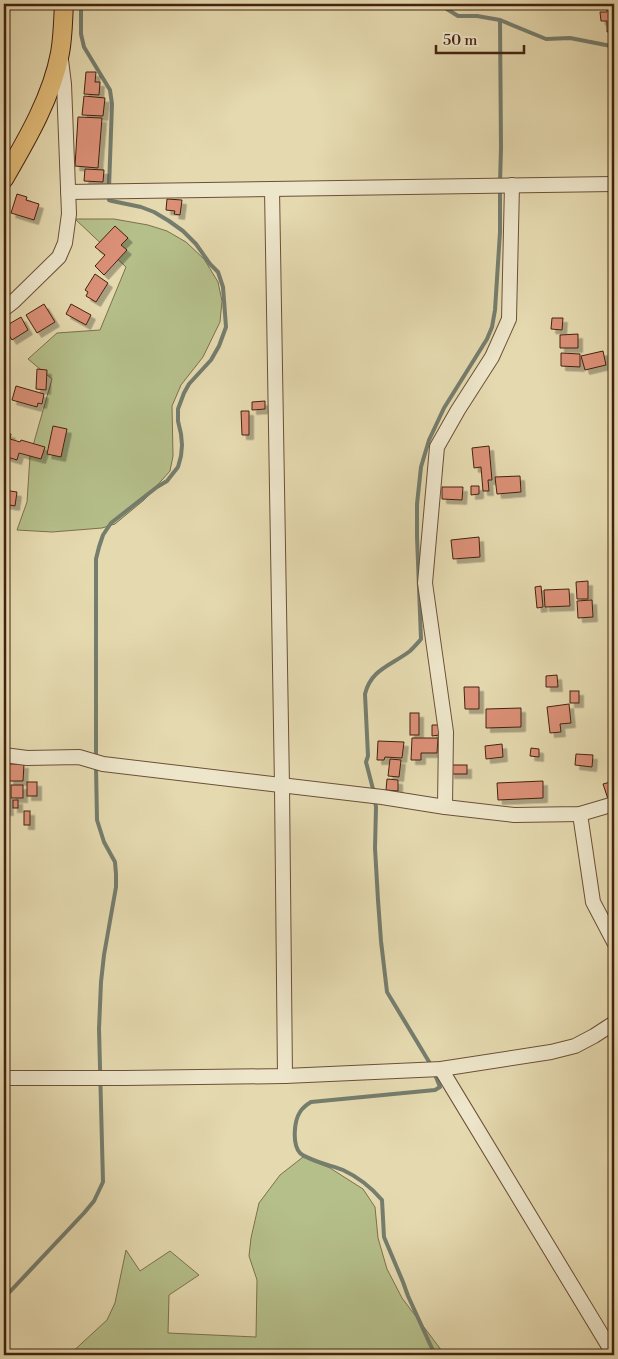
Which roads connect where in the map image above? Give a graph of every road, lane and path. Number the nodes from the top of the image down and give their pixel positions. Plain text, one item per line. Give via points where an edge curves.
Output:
1 (64, 4) edge
2 (60, 54) junction
3 (4, 179) edge
4 (614, 184) edge
5 (512, 185) junction
6 (272, 189) junction
7 (68, 192) junction
8 (4, 309) edge
9 (4, 755) edge
10 (282, 786) junction
11 (614, 804) edge
12 (445, 807) junction
13 (580, 814) junction
14 (614, 942) edge
15 (614, 1023) edge
16 (441, 1069) junction
17 (285, 1076) junction
18 (4, 1078) edge
19 (614, 1355) edge

1 - 2 main road
2 - 3 main road via 44,102
2 - 7 street
4 - 5 street
5 - 6 street
5 - 12 street via 509,319 492,357 437,447 425,583 446,732
6 - 7 street
6 - 10 street
7 - 8 street via 65,243 59,257
9 - 10 street via 79,758 103,764
10 - 12 street
10 - 17 street
11 - 13 street
12 - 13 street via 514,815
13 - 14 street via 593,902
15 - 16 street via 575,1046
16 - 17 street
16 - 19 street
17 - 18 street

